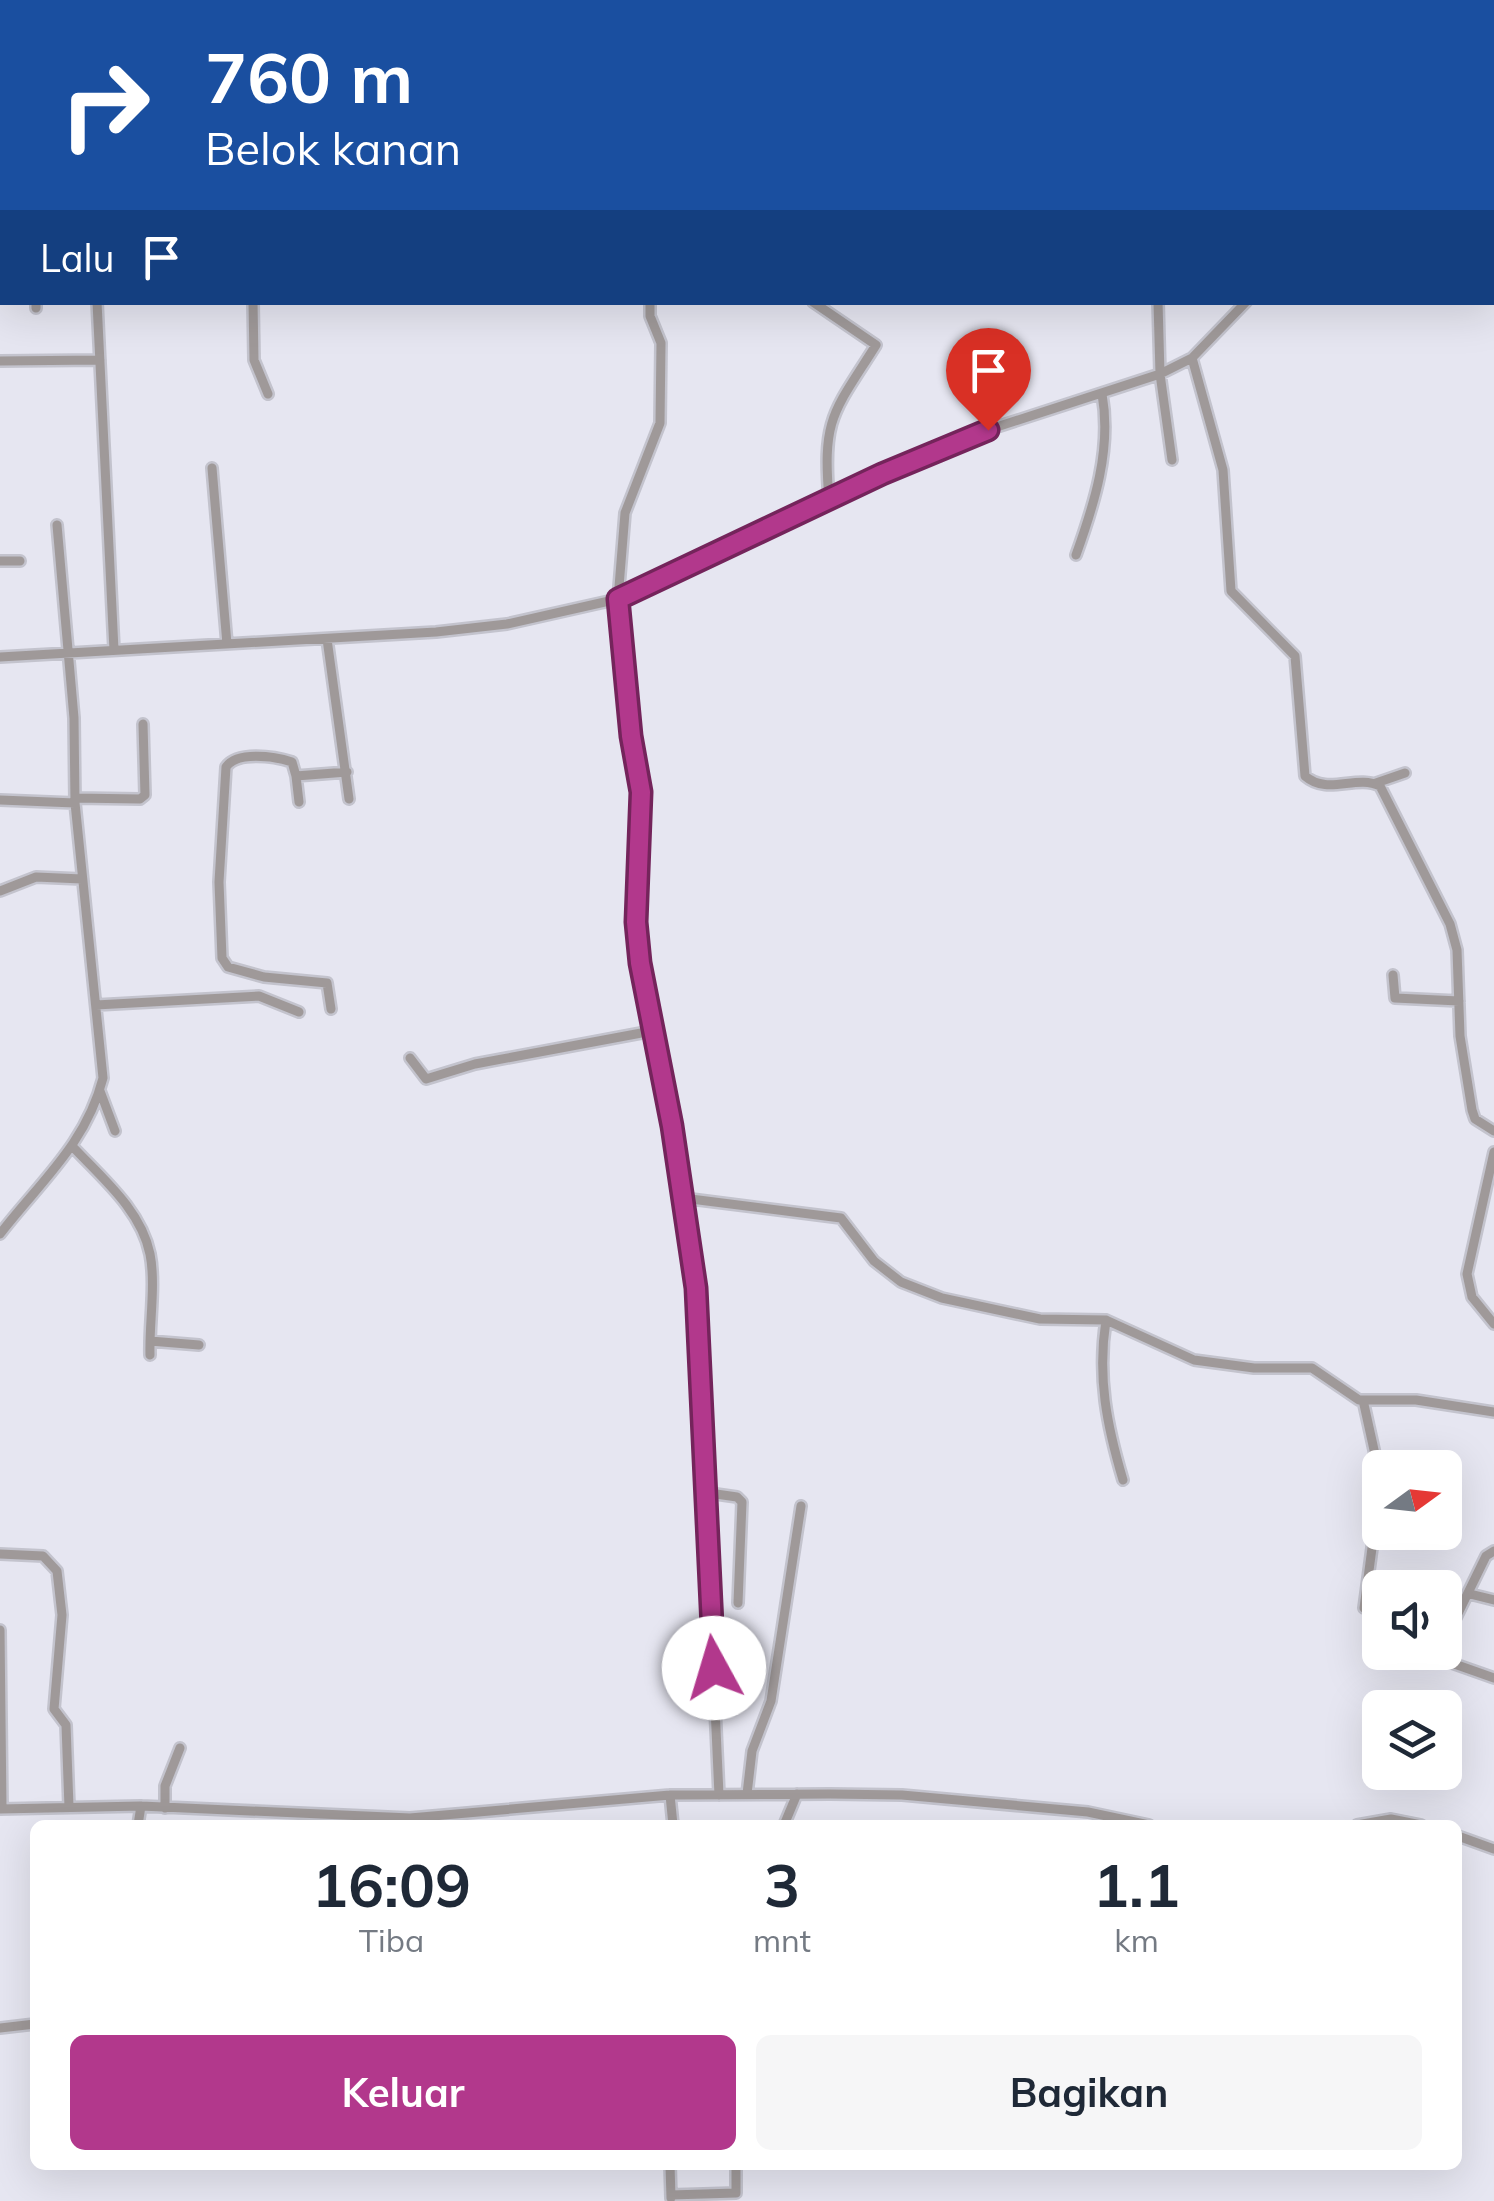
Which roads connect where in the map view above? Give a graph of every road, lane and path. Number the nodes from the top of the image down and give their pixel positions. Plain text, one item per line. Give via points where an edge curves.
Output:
1 (98, 305) edge
2 (253, 305) edge
3 (650, 305) edge
4 (817, 305) edge
5 (1158, 305) edge
6 (1243, 305) edge
7 (1192, 358) junction
8 (100, 360) junction
9 (0, 361) edge
10 (1160, 374) junction
11 (268, 394) dead end
12 (1102, 394) junction
13 (1172, 460) dead end
14 (212, 468) dead end
15 (830, 499) junction
16 (58, 525) dead end
17 (1076, 555) dead end
18 (0, 561) edge
19 (20, 561) dead end
20 (618, 599) junction
21 (328, 638) junction
22 (227, 644) junction
23 (114, 650) junction
24 (68, 656) junction
25 (0, 658) edge
26 (143, 724) dead end
27 (346, 772) junction
28 (1405, 772) dead end
29 (296, 776) junction
30 (1376, 783) junction
31 (0, 800) edge
32 (75, 800) junction
33 (349, 800) dead end
34 (299, 802) dead end
35 (82, 879) junction
36 (0, 891) edge
37 (1393, 975) dead end
38 (1459, 1001) junction
39 (96, 1005) junction
40 (331, 1008) dead end
41 (299, 1012) dead end
42 (652, 1031) junction
43 (410, 1058) dead end
44 (100, 1091) junction
45 (116, 1131) dead end
46 (1494, 1131) edge
47 (73, 1147) junction
48 (1494, 1152) edge
49 (683, 1198) junction
50 (0, 1234) edge
51 (1106, 1320) junction
52 (1494, 1324) edge
53 (150, 1341) junction
54 (198, 1345) dead end
55 (150, 1355) dead end
56 (1363, 1400) junction
57 (1494, 1412) edge
58 (1374, 1450) edge
59 (1123, 1480) dead end
60 (702, 1492) junction
61 (801, 1506) dead end
62 (1494, 1551) edge
63 (0, 1554) edge
64 (1470, 1594) junction
65 (1494, 1600) edge
66 (738, 1604) dead end
67 (1462, 1609) edge
68 (0, 1630) edge
69 (1462, 1667) edge
70 (1494, 1678) edge
71 (180, 1748) dead end
72 (747, 1794) junction
73 (796, 1794) junction
74 (670, 1795) junction
75 (720, 1795) junction
76 (141, 1806) junction
77 (69, 1807) junction
78 (164, 1808) junction
79 (1, 1809) edge
80 (139, 1820) edge
81 (672, 1820) edge
82 (786, 1820) edge
83 (1126, 1820) edge
84 (1462, 1837) edge
85 (1494, 1848) edge
86 (30, 2025) edge
87 (0, 2028) edge
88 (670, 2170) edge
89 (736, 2170) edge
90 (737, 2197) edge
91 (671, 2198) edge

1 - 8 street
2 - 11 street via 254,360
3 - 20 street via 661,343 660,423 625,513
4 - 15 street via 876,345 830,418
5 - 10 street
6 - 7 street
7 - 10 street
7 - 30 street via 1223,470 1230,587 1295,656 1305,776 1327,786
8 - 9 street
8 - 23 street
10 - 12 street
10 - 13 street
12 - 15 street via 969,436
12 - 17 street via 1101,464
14 - 22 street
15 - 20 street
16 - 24 street
18 - 19 street
20 - 21 street via 508,624
20 - 42 street via 641,792 636,922
21 - 22 street
21 - 27 street
22 - 23 street
23 - 24 street
24 - 25 street
24 - 32 street
26 - 32 street via 145,795
27 - 29 street
27 - 33 street
28 - 30 street
29 - 34 street
29 - 40 street via 284,759 240,757 226,767 218,882 222,958 228,967 258,976 327,983
30 - 38 street via 1450,924
31 - 32 street
32 - 35 street
35 - 36 street via 36,877
35 - 39 street
37 - 38 street via 1395,998
38 - 46 street via 1472,1110
39 - 41 street via 247,996 278,1000
39 - 44 street via 104,1062
42 - 43 street via 426,1079
42 - 49 street
44 - 45 street
44 - 47 street
47 - 50 street
47 - 53 street via 121,1198 145,1239
48 - 52 street via 1467,1257 1472,1297
49 - 51 street via 836,1216 864,1252 906,1284 1000,1312
49 - 60 street via 699,1340
51 - 56 street via 1194,1360 1320,1370
51 - 59 street via 1102,1394
53 - 54 street
53 - 55 street
56 - 57 street
56 - 58 street
60 - 66 street via 742,1502
60 - 75 street
61 - 72 street via 774,1687 752,1751
62 - 64 street
63 - 77 street via 43,1556 57,1571 62,1615 54,1710 66,1726
64 - 65 street
64 - 67 street
68 - 79 street
69 - 70 street
71 - 78 street
72 - 73 street
72 - 75 street
73 - 82 street
73 - 83 street via 902,1795
74 - 75 street
74 - 78 street via 410,1818
74 - 81 street
76 - 77 street
76 - 78 street
76 - 80 street
77 - 79 street
84 - 85 street
86 - 87 street
88 - 91 street
89 - 90 street
90 - 91 street

